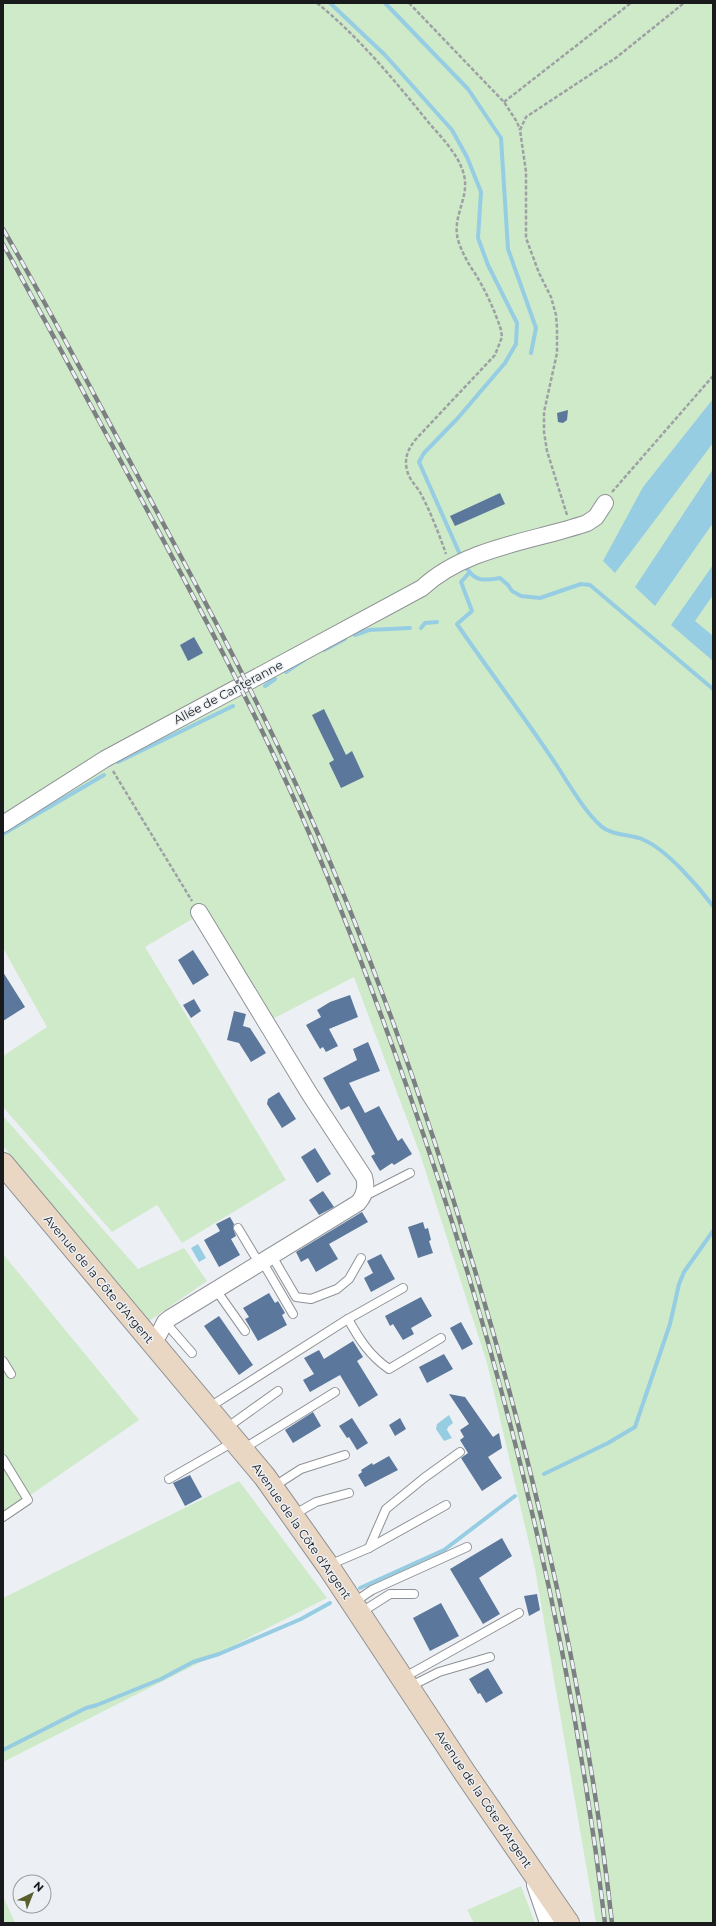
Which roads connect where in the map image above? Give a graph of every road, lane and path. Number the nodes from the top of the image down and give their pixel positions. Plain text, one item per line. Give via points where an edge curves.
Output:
1 (317, 3) edge
2 (409, 3) edge
3 (631, 3) edge
4 (684, 3) edge
5 (504, 102) junction
6 (520, 130) junction
7 (713, 376) edge
8 (605, 504) joint
9 (571, 529) junction
10 (459, 564) junction
11 (105, 759) junction
12 (3, 824) edge
13 (199, 912) joint
14 (3, 1164) edge
15 (410, 1173) dead end
16 (363, 1197) junction
17 (238, 1228) dead end
18 (361, 1258) dead end
19 (264, 1260) junction
20 (403, 1288) dead end
21 (216, 1290) junction
22 (293, 1314) dead end
23 (348, 1319) junction
24 (166, 1322) junction
25 (245, 1331) dead end
26 (441, 1338) dead end
27 (151, 1340) junction
28 (192, 1353) dead end
29 (3, 1361) edge
30 (11, 1374) dead end
31 (278, 1391) dead end
32 (335, 1392) dead end
33 (208, 1408) junction
34 (235, 1440) junction
35 (460, 1452) dead end
36 (345, 1455) dead end
37 (3, 1459) edge
38 (168, 1479) dead end
39 (272, 1487) junction
40 (349, 1493) dead end
41 (446, 1505) dead end
42 (293, 1515) junction
43 (3, 1517) edge
44 (467, 1547) dead end
45 (369, 1548) junction
46 (328, 1566) junction
47 (414, 1594) dead end
48 (356, 1608) junction
49 (520, 1613) dead end
50 (490, 1657) dead end
51 (406, 1683) junction
52 (528, 1864) junction
53 (548, 1923) edge
54 (568, 1923) edge

1 - 10 path via 385,71 442,139 459,162 465,179 456,226 457,236 502,336 495,355 416,439 407,451 406,457 410,478 421,493
2 - 5 path
3 - 5 path
4 - 6 path via 617,57 526,117
5 - 6 path
6 - 9 path via 526,172 526,238 551,296 556,315 557,353 544,412 544,432 547,451
7 - 8 path via 614,490
8 - 9 street, Allée de Canteranne via 596,517
9 - 10 street, Allée de Canteranne via 509,544
10 - 11 street, Allée de Canteranne via 435,576 422,588
11 - 12 street, Allée de Canteranne
11 - 13 path
13 - 16 street via 308,1093 364,1177
14 - 27 main road, Avenue de la Côte d'Argent
15 - 16 lane
16 - 19 street via 358,1203
17 - 19 lane
18 - 19 lane via 348,1279 337,1289 311,1299 296,1297
19 - 21 street
19 - 22 lane
20 - 23 lane
21 - 24 street
21 - 25 lane
23 - 26 lane via 367,1350 389,1369
23 - 33 lane
24 - 27 street via 159,1334
24 - 28 lane
27 - 33 main road, Avenue de la Côte d'Argent
29 - 30 lane
31 - 34 lane
32 - 34 lane
33 - 34 main road, Avenue de la Côte d'Argent
34 - 38 lane
34 - 39 main road, Avenue de la Côte d'Argent
35 - 45 lane via 386,1509
36 - 39 lane via 301,1469
37 - 43 lane via 28,1500
39 - 42 main road, Avenue de la Côte d'Argent
40 - 42 lane via 316,1502
41 - 45 lane
42 - 46 main road, Avenue de la Côte d'Argent
44 - 48 lane via 372,1590
45 - 46 lane
46 - 48 main road, Avenue de la Côte d'Argent
47 - 48 lane via 390,1594
48 - 51 main road, Avenue de la Côte d'Argent
49 - 51 lane
50 - 51 lane
51 - 52 main road, Avenue de la Côte d'Argent
52 - 53 street
52 - 54 main road, Avenue de la Côte d'Argent

